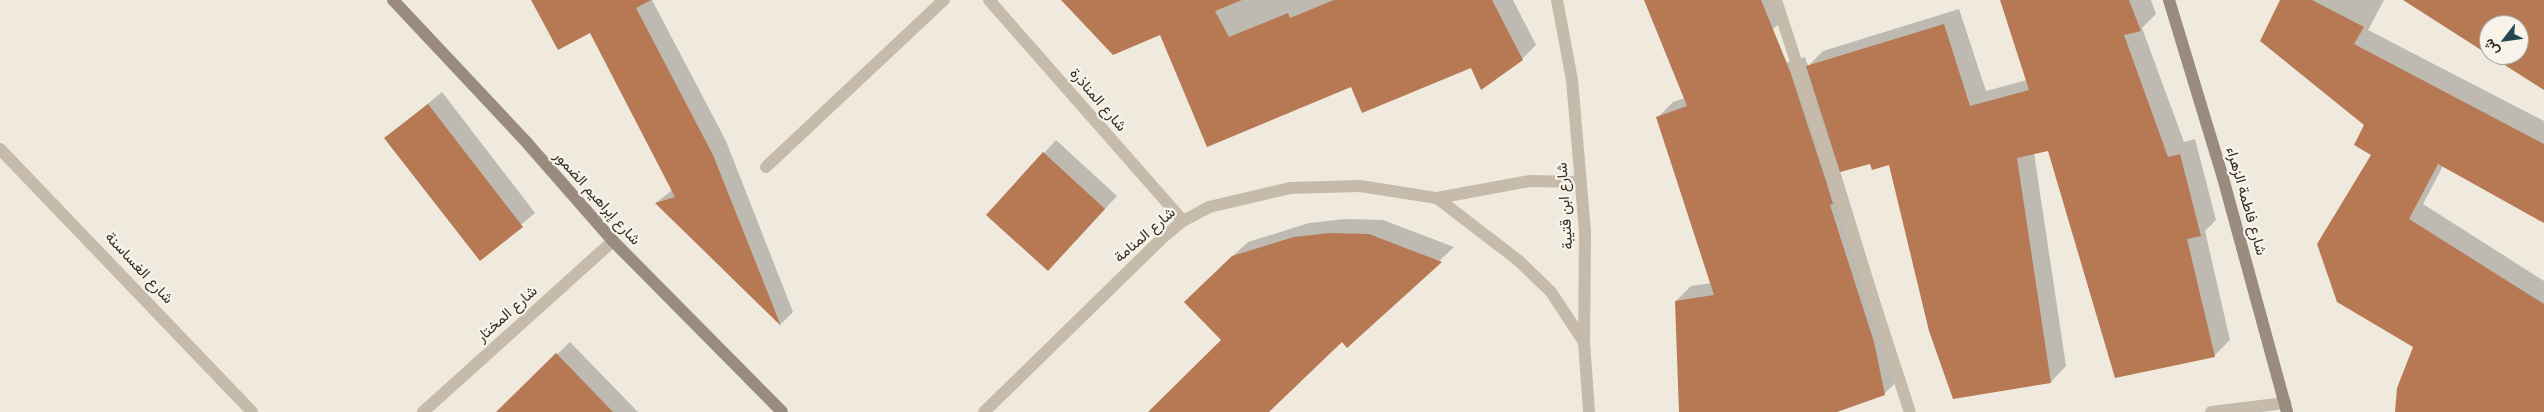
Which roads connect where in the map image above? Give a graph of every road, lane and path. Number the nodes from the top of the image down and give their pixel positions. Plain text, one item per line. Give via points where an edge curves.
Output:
1 (393, 0) edge
2 (944, 0) edge
3 (989, 0) edge
4 (1557, 0) edge
5 (1776, 0) edge
6 (2169, 0) edge
7 (0, 149) edge
8 (766, 167) dead end
9 (1579, 182) junction
10 (1437, 198) junction
11 (1183, 221) junction
12 (612, 241) junction
13 (1584, 342) junction
14 (2286, 408) edge
15 (252, 412) edge
16 (423, 412) edge
17 (782, 412) edge
18 (984, 412) edge
19 (1589, 412) edge
20 (1910, 412) edge
21 (2211, 412) edge

1 - 12 street, شارع إبراهيم الضمور via 528,144
2 - 8 street
3 - 11 street, شارع المناذرة
4 - 9 street, شارع ابن قتيبة via 1572,80
5 - 20 street
6 - 14 street, شارع فاطمة الزهراء via 2223,178
7 - 15 street, شارع الغساسنة
9 - 10 street, شارع المنامة via 1530,181
9 - 13 street, شارع ابن قتيبة via 1585,233
10 - 11 street, شارع المنامة via 1360,186 1290,188 1229,201
10 - 13 street, شارع المنامة via 1519,261 1551,292
11 - 18 street, شارع المنامة
12 - 16 street, شارع المختار
12 - 17 street, شارع إبراهيم الضمور
13 - 19 street, شارع ابن قتيبة
14 - 21 street

